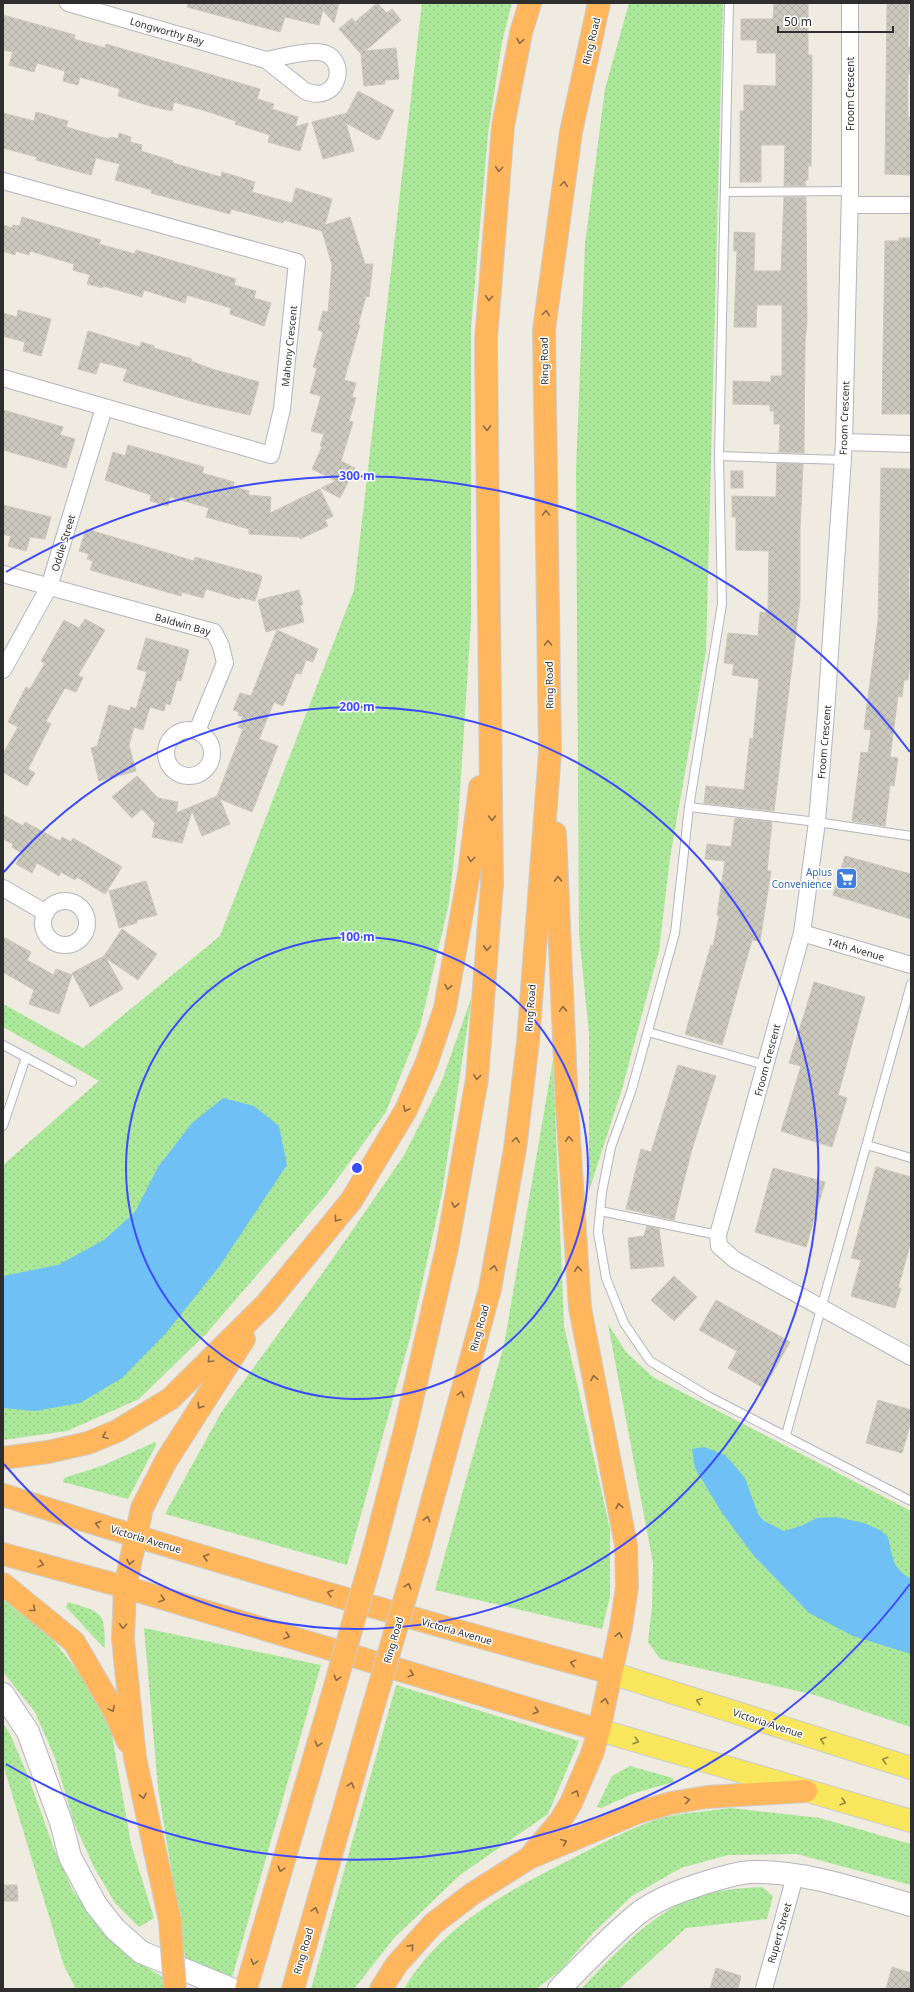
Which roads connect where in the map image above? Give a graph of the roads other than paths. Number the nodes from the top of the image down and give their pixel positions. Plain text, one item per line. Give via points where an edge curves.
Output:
1 (68, 3) edge
2 (530, 3) edge
3 (600, 3) edge
4 (729, 3) edge
5 (850, 3) edge
6 (266, 60) dead end
7 (3, 181) edge
8 (725, 192) junction
9 (850, 198) junction
10 (911, 205) edge
11 (3, 378) edge
12 (104, 408) junction
13 (844, 442) junction
14 (911, 444) edge
15 (719, 456) junction
16 (843, 460) junction
17 (3, 574) edge
18 (49, 587) junction
19 (3, 670) edge
20 (491, 695) junction
21 (197, 731) dead end
22 (550, 752) junction
23 (689, 807) junction
24 (817, 822) junction
25 (911, 836) edge
26 (3, 888) edge
27 (46, 913) dead end
28 (802, 933) junction
29 (911, 965) edge
30 (911, 984) edge
31 (648, 1032) junction
32 (3, 1044) edge
33 (26, 1057) junction
34 (765, 1065) junction
35 (72, 1082) dead end
36 (3, 1126) edge
37 (866, 1145) junction
38 (911, 1158) edge
39 (600, 1211) junction
40 (718, 1235) junction
41 (267, 1303) junction
42 (822, 1308) junction
43 (911, 1357) edge
44 (786, 1435) junction
45 (3, 1458) edge
46 (3, 1495) edge
47 (911, 1501) edge
48 (135, 1536) junction
49 (3, 1554) edge
50 (3, 1584) edge
51 (125, 1587) junction
52 (611, 1673) junction
53 (3, 1694) edge
54 (599, 1730) junction
55 (135, 1758) junction
56 (911, 1768) edge
57 (806, 1791) junction
58 (911, 1821) edge
59 (528, 1858) junction
60 (795, 1876) junction
61 (911, 1905) edge
62 (384, 1983) edge
63 (175, 1989) edge
64 (231, 1989) edge
65 (246, 1989) edge
66 (293, 1989) edge
67 (558, 1989) edge
68 (764, 1989) edge

1 - 6 street, Longworthy Bay
2 -> 20 highway via 521,33 503,126 486,340
22 -> 3 highway, Ring Road via 544,330 571,132
4 - 8 lane
5 - 9 street, Froom Crescent
7 - 12 street, Mahony Crescent via 297,262 282,409 271,454
8 - 9 lane
8 - 15 lane
9 - 10 street
9 - 13 street, Froom Crescent
11 - 12 street, Mahony Crescent
12 - 18 street, Oddie Street
13 - 14 street
13 - 16 street, Froom Crescent
15 - 16 lane
15 - 23 lane via 722,604
16 - 24 street, Froom Crescent
17 - 18 street
18 - 19 street, Oddie Street
18 - 21 street, Baldwin Bay via 214,632 225,663
20 -> 41 highway via 469,873 445,1008 428,1062 406,1110 351,1201
20 -> 65 highway, bridge via 492,884 477,1080 447,1248 375,1546
52 -> 22 highway via 627,1587 626,1545 580,1308 567,1107
66 -> 22 highway, Ring Road, bridge via 417,1557 490,1289 515,1149 528,1042
23 - 24 lane
23 - 31 lane via 675,933
24 - 25 lane
24 - 28 street, Froom Crescent
26 - 27 street
28 - 29 street, 14th Avenue
28 - 34 street, Froom Crescent
30 - 37 lane
31 - 34 lane
31 - 39 lane via 631,1092 611,1148
32 - 33 lane
33 - 35 lane
33 - 36 lane
34 - 40 street, Froom Crescent
37 - 38 lane
37 - 42 lane
39 - 40 lane
39 - 44 lane via 598,1232 606,1278 624,1323 650,1361 708,1396
40 - 42 street via 719,1246 735,1260
41 -> 45 highway via 170,1399 117,1431 88,1443
41 -> 48 highway via 166,1461 142,1508
42 - 43 street
42 - 44 lane
44 - 47 lane
48 -> 46 highway, Victoria Avenue
48 -> 51 highway
52 -> 48 highway, Victoria Avenue via 489,1640
49 -> 51 highway
50 -> 55 highway via 74,1642 113,1709
51 -> 54 highway
51 -> 55 highway via 122,1639
54 -> 52 highway
56 -> 52 main road, Victoria Avenue
53 - 64 street via 28,1732 61,1822 70,1857 96,1905 115,1929 140,1952
54 -> 57 main road
59 -> 54 highway via 560,1821 571,1803
55 -> 63 highway, bridge via 170,1921
57 -> 58 main road
59 -> 57 highway via 636,1813 671,1803 707,1797
62 -> 59 highway via 413,1944 450,1909
60 - 61 street via 838,1884
60 - 67 street via 750,1872 672,1893 642,1911 613,1935
60 - 68 street, Rupert Street

